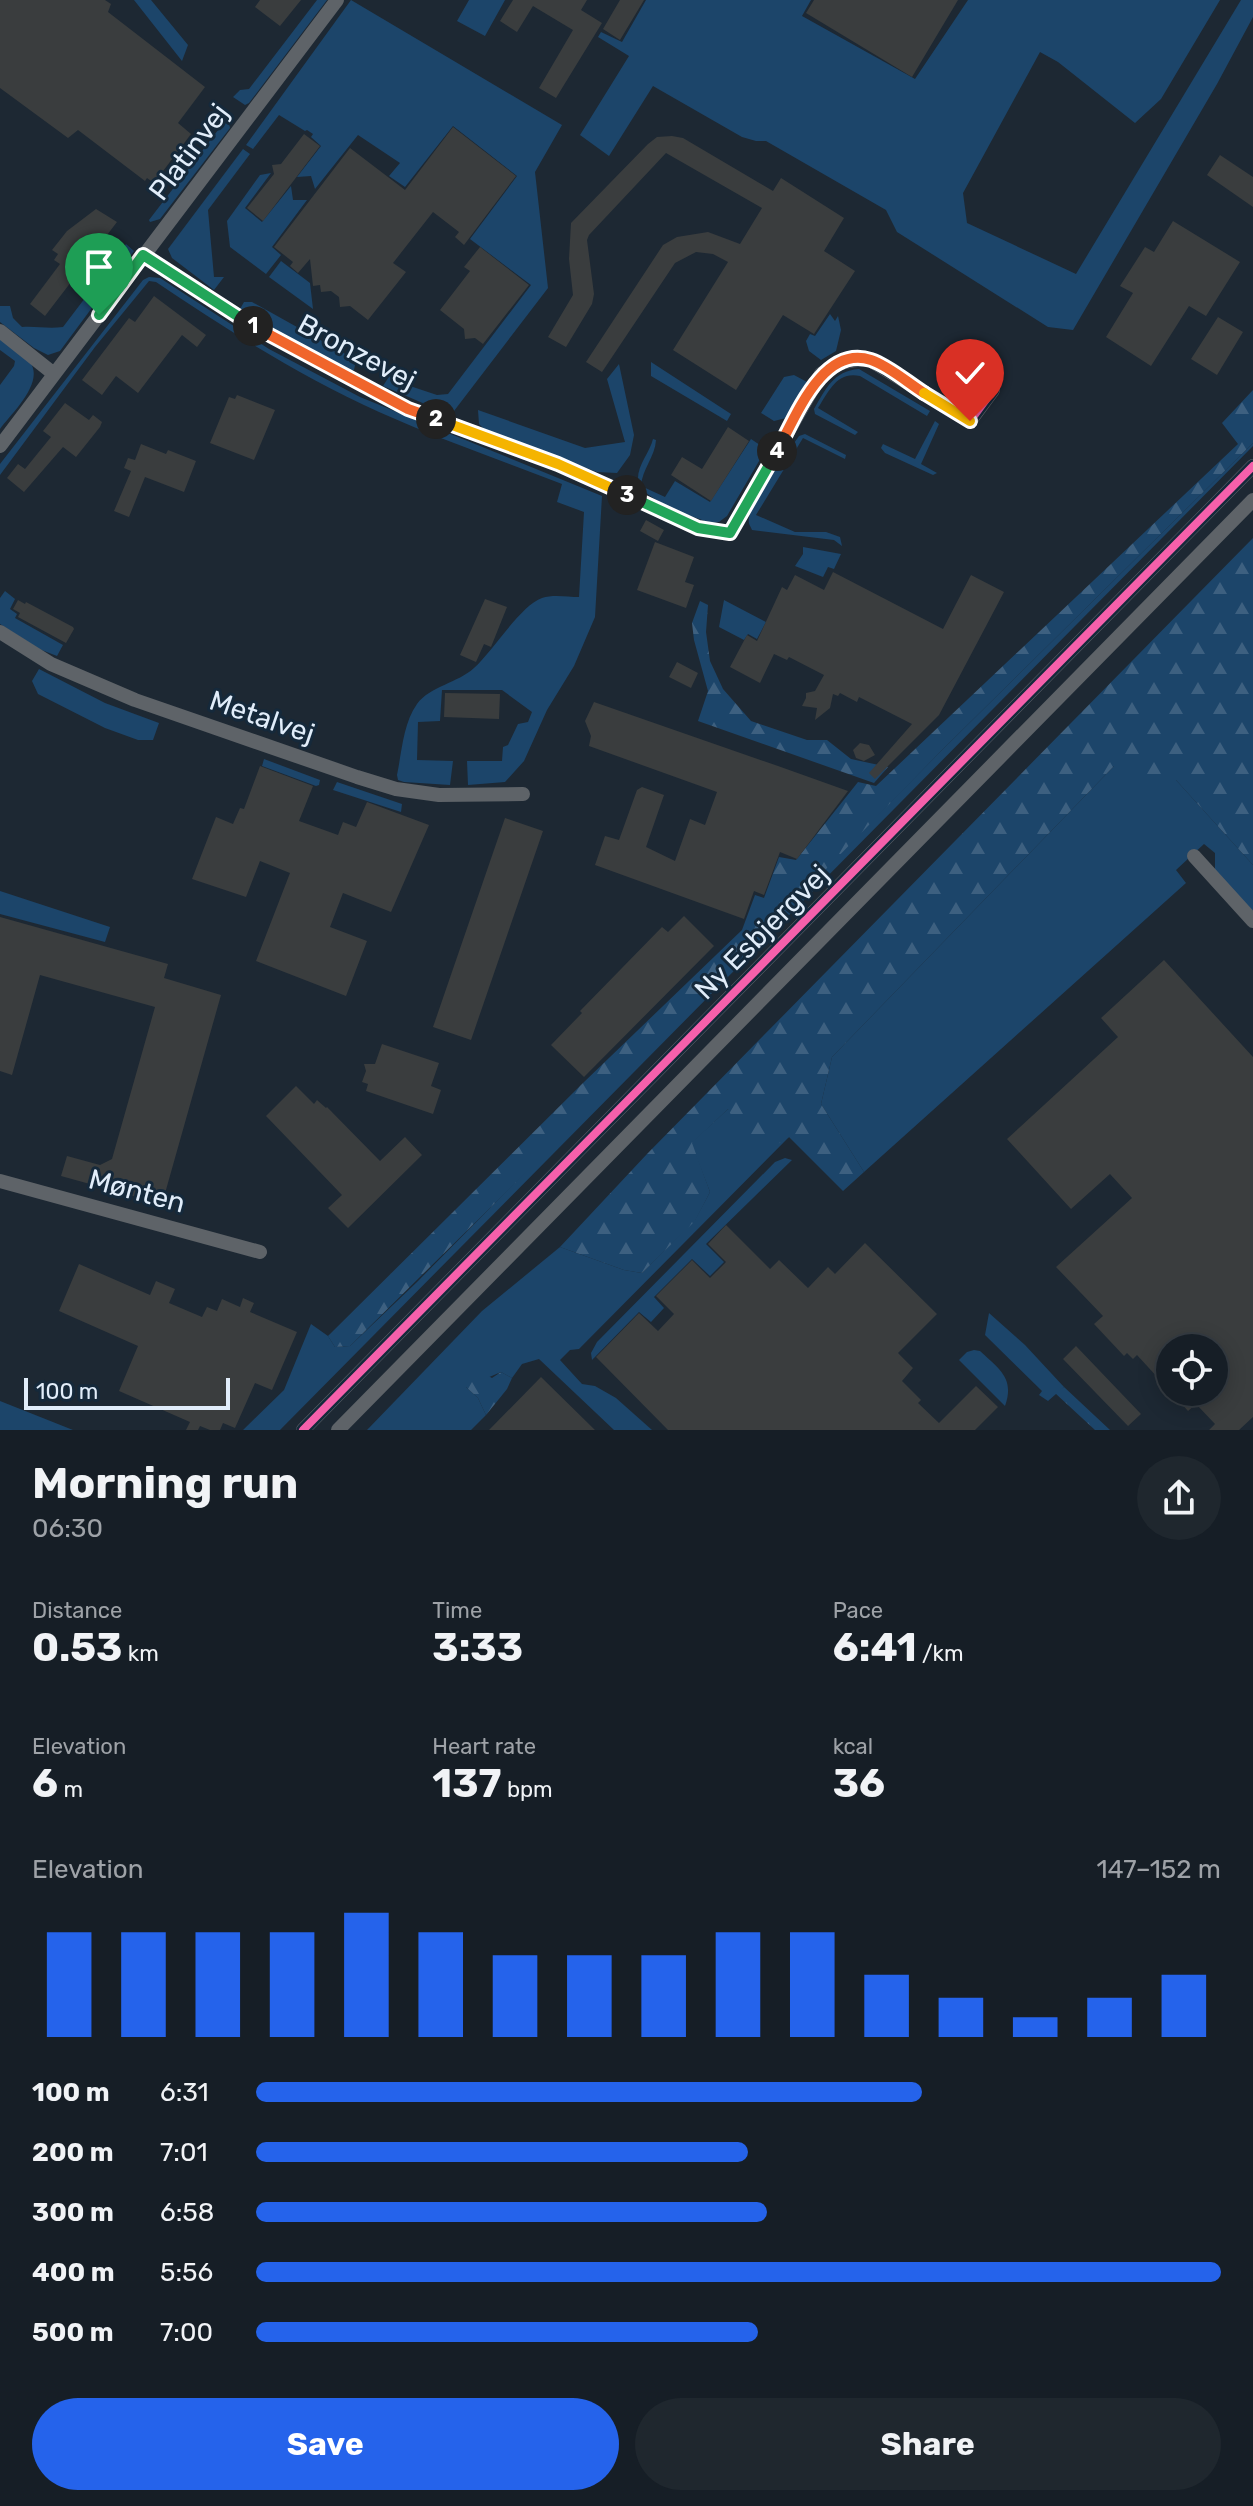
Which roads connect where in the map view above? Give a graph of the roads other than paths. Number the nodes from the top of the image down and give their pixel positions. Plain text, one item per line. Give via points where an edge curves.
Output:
1 (337, 0) edge
2 (143, 255) junction
3 (0, 331) edge
4 (54, 374) junction
5 (993, 390) dead end
6 (0, 446) edge
7 (1253, 466) edge
8 (1253, 500) edge
9 (0, 632) edge
10 (523, 794) dead end
11 (1194, 856) dead end
12 (1253, 921) edge
13 (0, 1181) edge
14 (260, 1252) dead end
15 (303, 1430) edge
16 (338, 1430) edge

1 - 2 street, Platinvej
2 - 4 street, Platinvej
2 - 5 street, Bronzevej via 252,325 408,409 558,464 698,528 730,533 821,374 836,363 870,360 970,421
3 - 4 street
4 - 6 street, Platinvej
7 - 15 street, Ny Esbjergvej
8 - 16 street, Ny Esbjergvej
9 - 10 street, Metalvej via 51,664 135,700 357,777 439,795
11 - 12 street
13 - 14 street, Mønten

